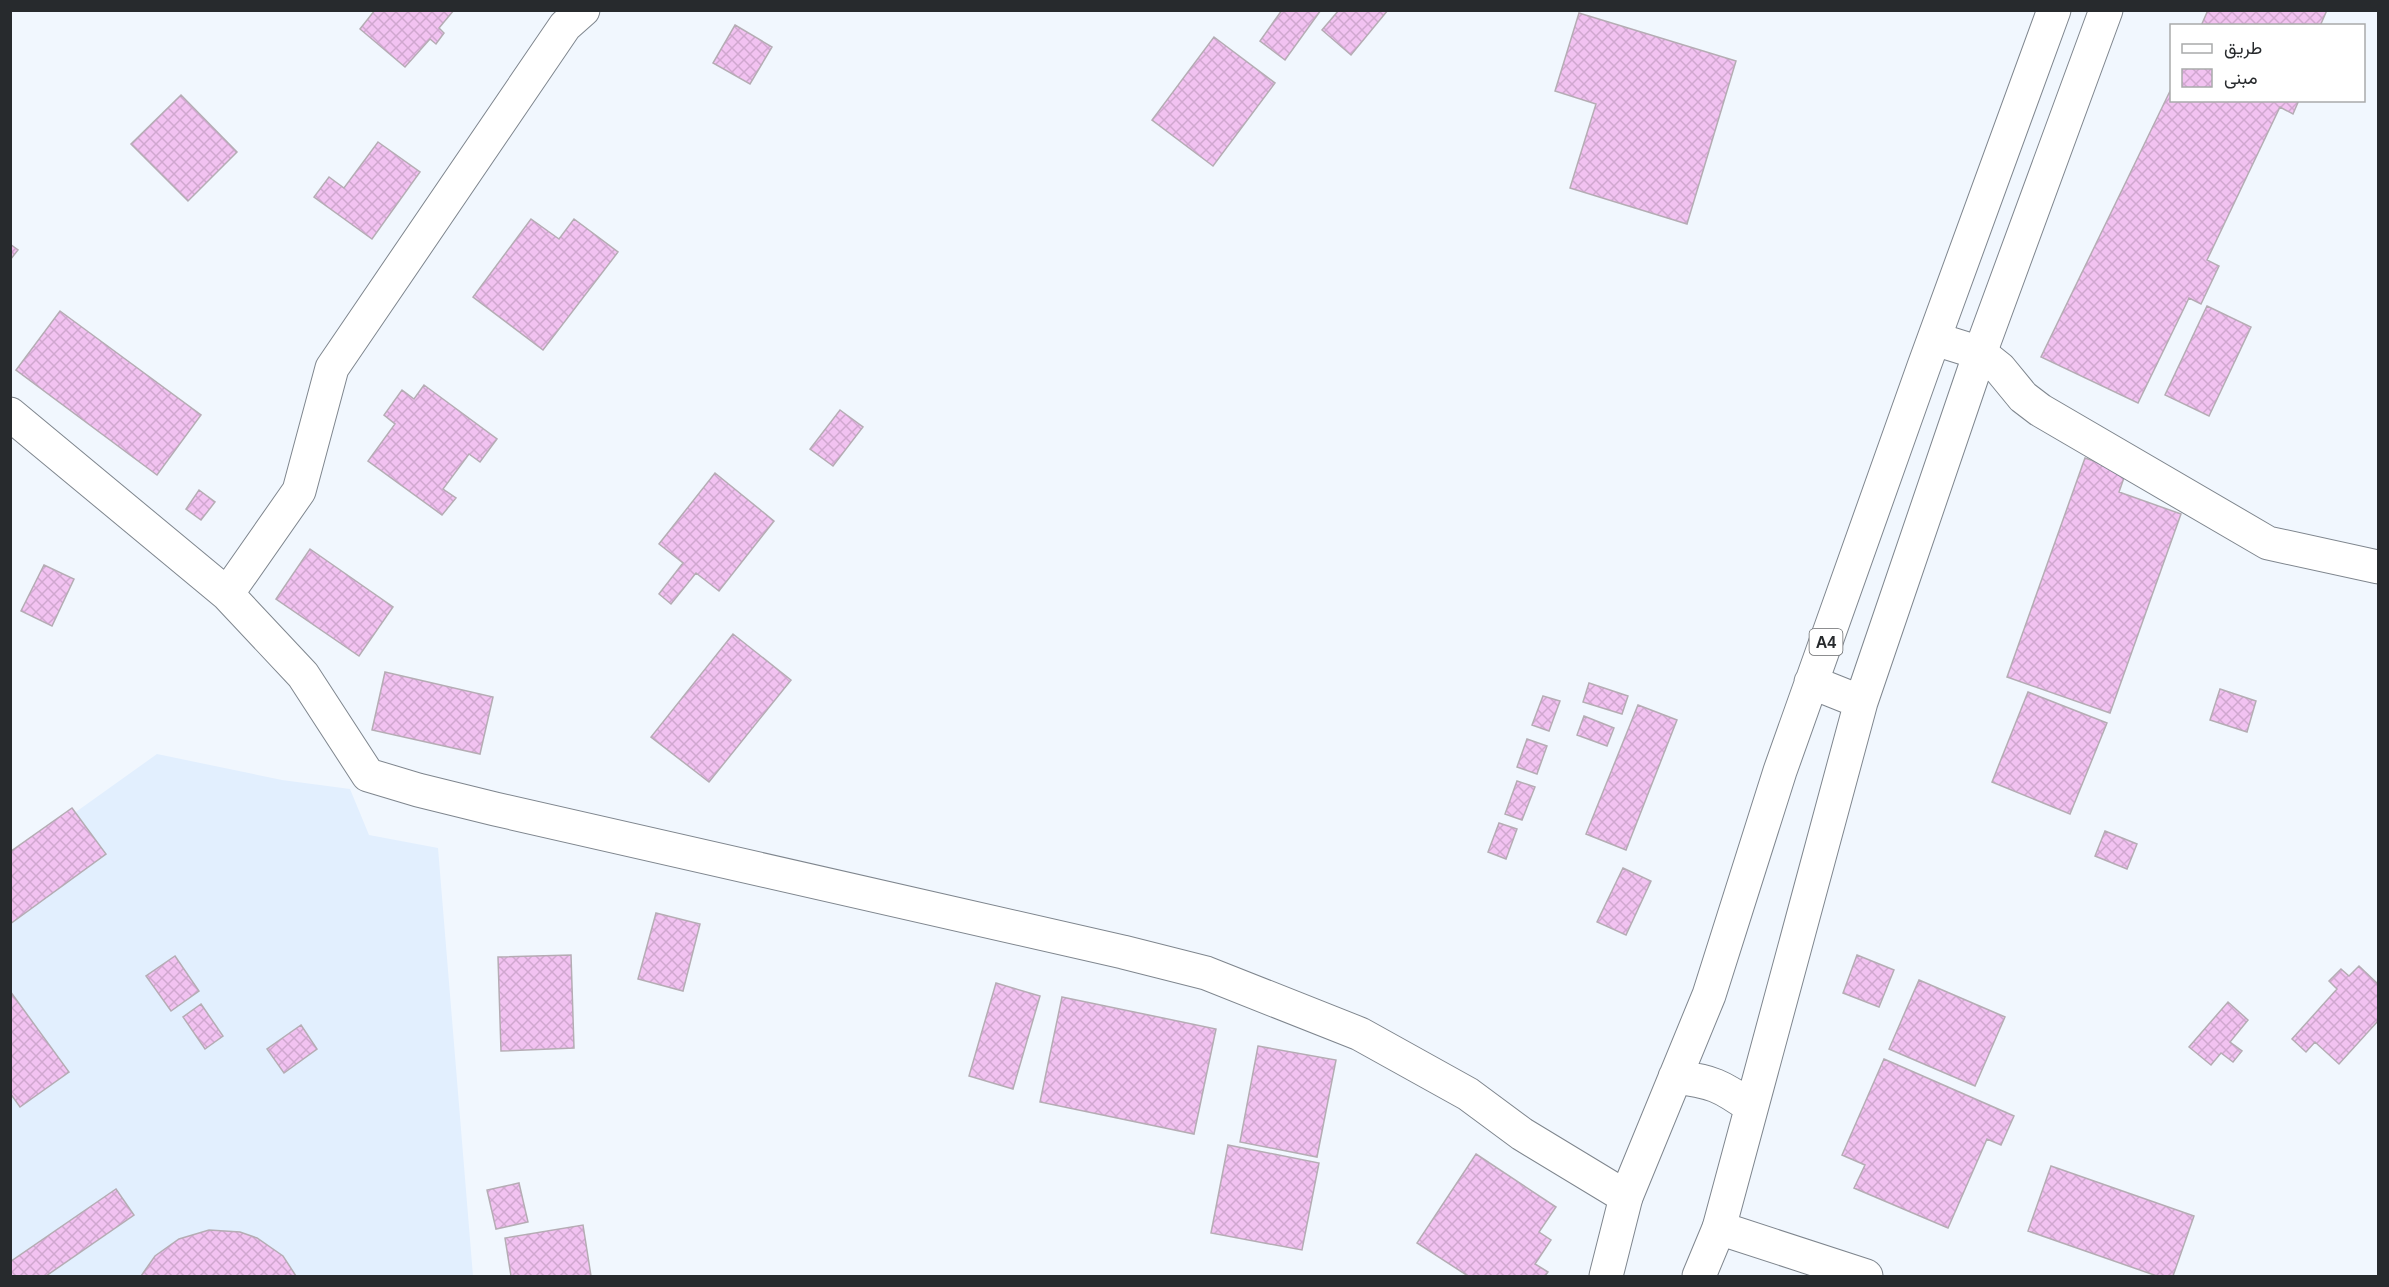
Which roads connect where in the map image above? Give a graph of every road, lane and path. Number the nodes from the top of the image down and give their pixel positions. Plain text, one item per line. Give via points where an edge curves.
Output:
1 (583, 10) edge
2 (2054, 10) edge
3 (2106, 10) edge
4 (1935, 339) junction
5 (1980, 353) junction
6 (10, 414) edge
7 (2379, 567) edge
8 (228, 594) junction
9 (1811, 682) junction
10 (1861, 702) junction
11 (1676, 1077) junction
12 (1752, 1107) junction
13 (1626, 1197) junction
14 (1719, 1228) junction
15 (1606, 1276) edge
16 (1699, 1276) edge
17 (1866, 1276) edge

1 - 8 main road via 565,26 332,368 299,491
2 - 4 main road, A4
3 - 5 main road
4 - 5 main road
4 - 9 main road, A4
5 - 7 main road via 2000,369 2023,398 2040,410 2268,543
5 - 10 main road
6 - 8 main road
8 - 13 main road via 303,675 368,775 495,809 1206,974 1360,1034 1468,1094 1522,1134
9 - 10 main road
9 - 11 main road, A4 via 1709,995
10 - 12 main road
11 - 12 main road via 1706,1080
11 - 13 main road, A4
12 - 14 main road
13 - 15 main road, A4
14 - 16 main road
14 - 17 main road

